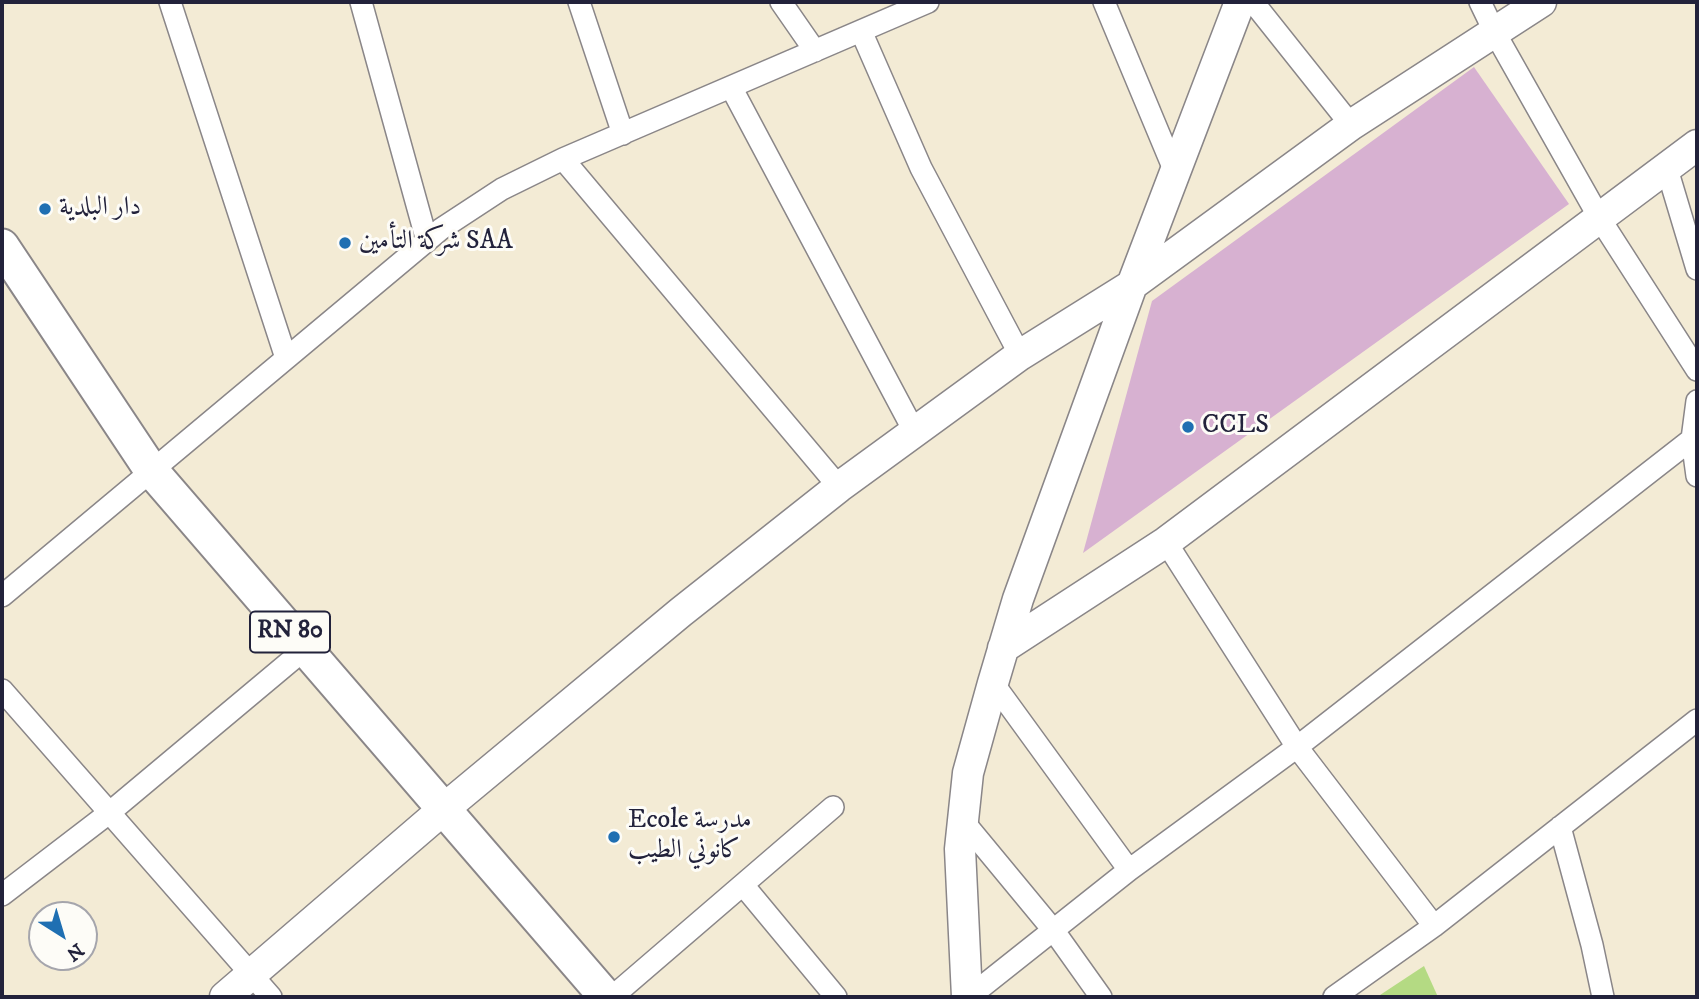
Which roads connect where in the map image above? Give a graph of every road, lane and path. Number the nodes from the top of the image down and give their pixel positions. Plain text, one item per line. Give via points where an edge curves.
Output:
1 (170, 2) edge
2 (361, 2) edge
3 (579, 2) edge
4 (781, 2) edge
5 (928, 2) edge
6 (1104, 2) edge
7 (1240, 2) edge
8 (1253, 2) edge
9 (1480, 2) edge
10 (1541, 2) edge
11 (860, 31) junction
12 (1495, 33) junction
13 (815, 51) junction
14 (731, 87) junction
15 (1352, 125) junction
16 (623, 134) junction
17 (1697, 145) edge
18 (563, 159) junction
19 (1667, 169) junction
20 (1175, 172) junction
21 (1600, 219) junction
22 (427, 241) junction
23 (2, 246) edge
24 (1697, 269) edge
25 (1132, 285) junction
26 (1020, 355) junction
27 (286, 358) junction
28 (1697, 370) edge
29 (1697, 401) edge
30 (914, 431) junction
31 (1695, 436) edge
32 (151, 470) junction
33 (1697, 476) edge
34 (839, 487) junction
35 (1166, 542) junction
36 (2, 596) edge
37 (1003, 648) junction
38 (305, 649) junction
39 (993, 683) junction
40 (2, 690) edge
41 (1697, 720) edge
42 (1297, 747) junction
43 (833, 807) dead end
44 (445, 808) junction
45 (109, 813) junction
46 (963, 821) junction
47 (1560, 827) junction
48 (1129, 870) junction
49 (743, 885) junction
50 (2, 895) edge
51 (1434, 926) junction
52 (1054, 932) junction
53 (251, 975) junction
54 (225, 997) edge
55 (271, 997) edge
56 (606, 997) edge
57 (612, 997) edge
58 (836, 997) edge
59 (968, 997) edge
60 (1101, 997) edge
61 (1334, 997) edge
62 (1603, 997) edge

1 - 27 street
2 - 22 street
3 - 16 street
4 - 13 street
5 - 11 street
6 - 20 street
7 - 20 street
8 - 15 street
9 - 12 street
10 - 12 street
11 - 13 street
11 - 26 street via 921,168
12 - 15 street
12 - 21 street
13 - 14 street
14 - 16 street
14 - 30 street
15 - 25 street
16 - 18 street
17 - 19 street
18 - 22 street via 502,189
18 - 34 street
19 - 21 street
19 - 24 street
20 - 25 street
21 - 28 street
21 - 35 street
22 - 27 street
23 - 32 main road, RN 80
25 - 26 street
25 - 37 street
26 - 30 street
27 - 32 street
29 - 31 street
30 - 34 street
31 - 33 street
31 - 42 street
32 - 36 street
32 - 38 main road, RN 80
34 - 44 street
35 - 37 street
35 - 42 street
37 - 39 street
38 - 44 main road, RN 80
38 - 45 street
39 - 46 street via 968,773
39 - 48 street
40 - 45 street
41 - 47 street
42 - 48 street
42 - 51 street
43 - 49 street
44 - 53 street
44 - 56 main road, RN 80
45 - 50 street
45 - 53 street
46 - 52 street
46 - 59 street via 960,849
47 - 51 street
47 - 62 street
48 - 52 street
49 - 57 street
49 - 58 street
51 - 61 street
52 - 59 street
52 - 60 street
53 - 54 street
53 - 55 street

